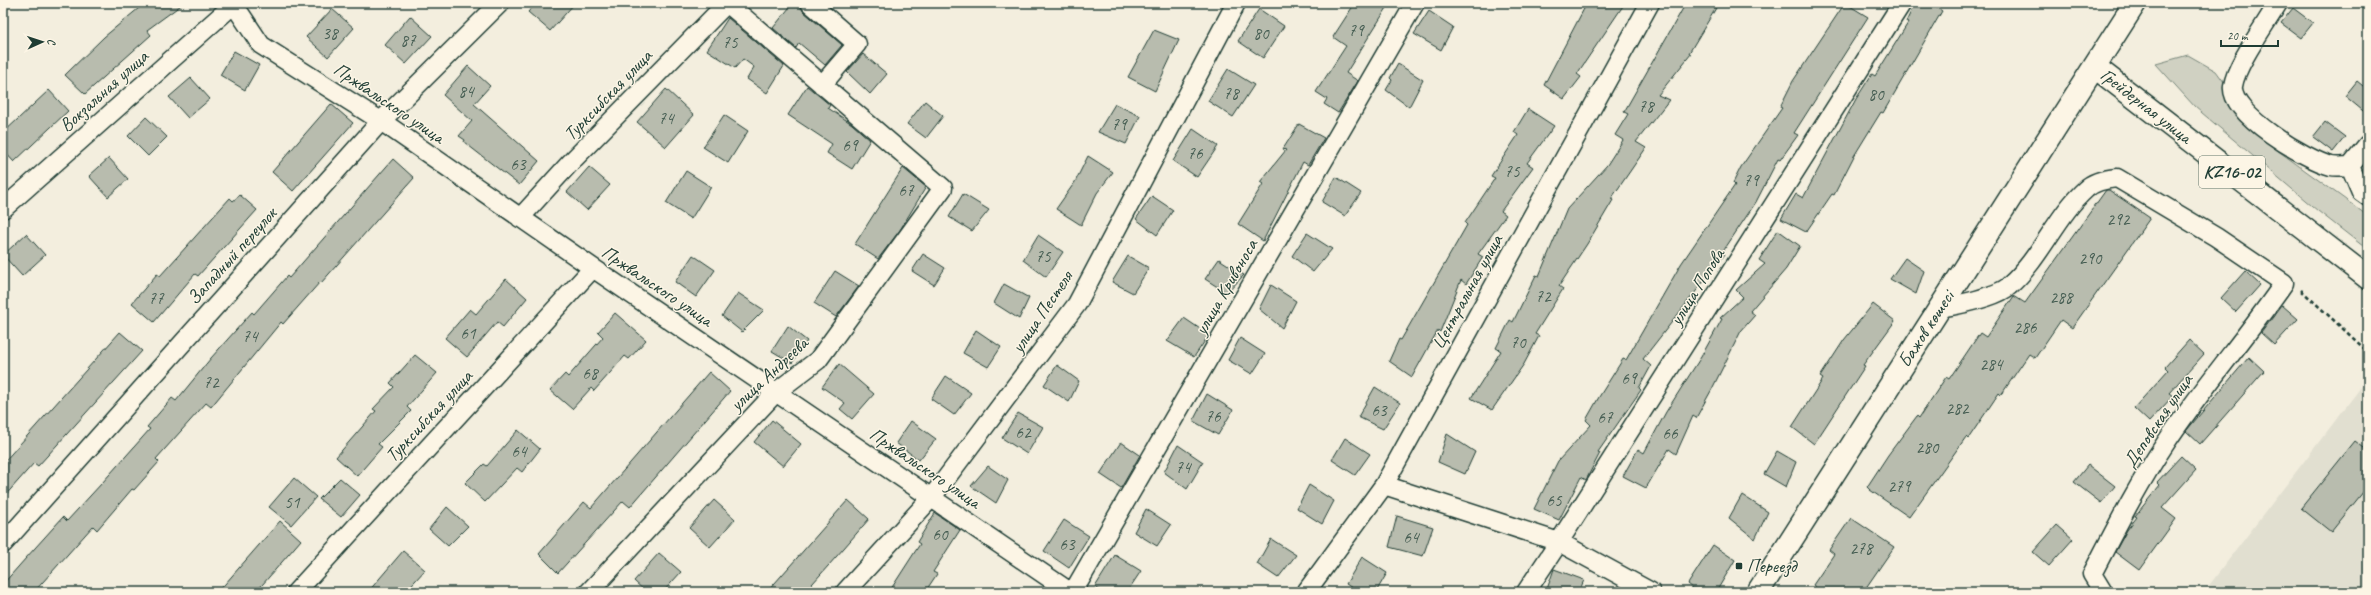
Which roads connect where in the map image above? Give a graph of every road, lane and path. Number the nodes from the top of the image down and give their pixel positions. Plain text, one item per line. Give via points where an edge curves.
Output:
1 (500, 3) edge
2 (727, 3) edge
3 (810, 3) edge
4 (1236, 3) edge
5 (1415, 3) edge
6 (1650, 3) edge
7 (1902, 3) edge
8 (2135, 3) edge
9 (2278, 3) edge
10 (233, 4) edge
11 (2095, 67) junction
12 (822, 84) junction
13 (381, 121) junction
14 (2368, 144) edge
15 (2350, 166) junction
16 (2368, 197) edge
17 (3, 209) edge
18 (520, 218) junction
19 (593, 268) junction
20 (2368, 278) edge
21 (2284, 283) junction
22 (1940, 308) junction
23 (2368, 352) edge
24 (776, 392) junction
25 (1384, 486) junction
26 (932, 497) junction
27 (1559, 542) junction
28 (3, 544) edge
29 (296, 592) edge
30 (589, 592) edge
31 (845, 592) edge
32 (1070, 592) edge
33 (1073, 592) edge
34 (1306, 592) edge
35 (1526, 592) edge
36 (1651, 592) edge
37 (1758, 592) edge
38 (2103, 592) edge

1 - 13 street, Западный переулок
2 - 12 street
2 - 18 street, Турксибская улица via 570,163
3 - 12 street via 857,44
4 - 26 street, улица Пестеля via 1077,304
5 - 33 street, улица Кривоноса
6 - 25 street, Центральная улица
7 - 27 street, улица Попова
8 - 11 main road, Бажов көшесі
9 - 15 street via 2237,74 2233,88 2243,112 2290,148 2332,166
10 - 13 street, Пржвальского улица via 262,45
10 - 17 street, Вокзальная улица
11 - 20 main road, Грейдерная улица / KZ16-02
11 - 22 main road, Бажов көшесі
12 - 24 street, улица Андреева via 943,188 818,360
13 - 18 street, Пржвальского улица
13 - 28 street, Западный переулок
14 - 15 street
15 - 16 street via 2361,192
18 - 19 street, Пржвальского улица
19 - 24 street, Пржвальского улица
19 - 29 street, Турксибская улица
21 - 22 street via 2216,237 2117,178 2102,180 2087,188 2067,210 2040,252 2008,288 1966,304
21 - 23 path via 2302,291
21 - 38 street, Деповская улица via 2192,405 2147,472 2092,574
22 - 37 main road, Бажов көшесі
24 - 26 street, Пржвальского улица
24 - 30 street, улица Андреева
25 - 27 street
25 - 34 street, Центральная улица
26 - 31 street, улица Пестеля
26 - 32 street, Пржвальского улица
27 - 35 street, улица Попова
27 - 36 street

